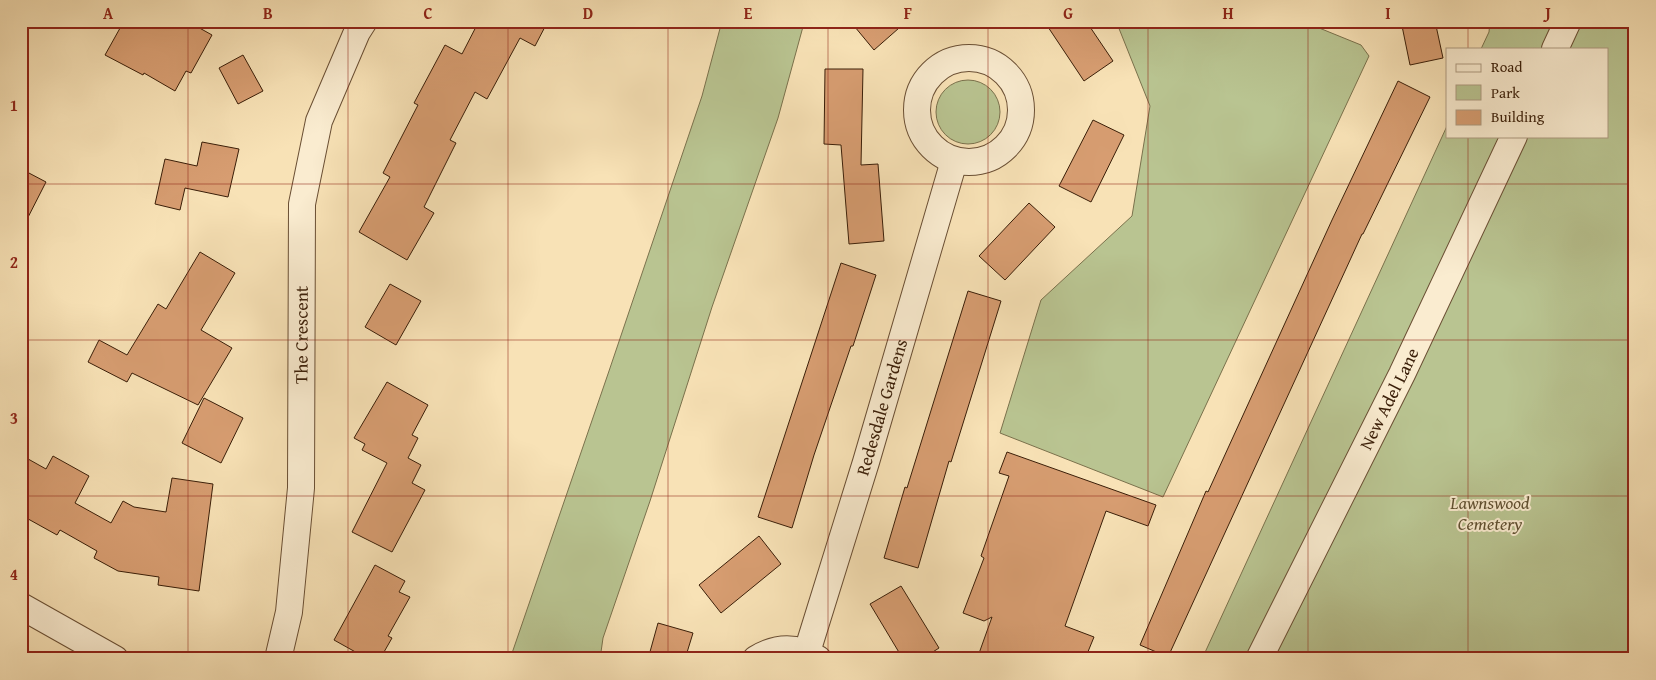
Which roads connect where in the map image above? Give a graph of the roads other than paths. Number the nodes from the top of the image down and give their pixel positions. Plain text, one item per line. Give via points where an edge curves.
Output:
1 (1568, 21) edge
2 (353, 25) edge
3 (1555, 48) edge
4 (1513, 138) edge
5 (954, 161) junction
6 (21, 606) edge
7 (813, 655) edge
8 (115, 659) edge
9 (278, 659) edge
10 (756, 659) edge
11 (1259, 659) edge

1 - 3 street
2 - 9 street, The Crescent via 319,121 302,204 301,488 289,612
4 - 11 street, New Adel Lane via 1402,374
5 - 5 street via 938,153 925,140 918,123 916,104 925,80 938,67 963,57 982,58 1012,78 1022,103 1021,121 1012,141 999,154 969,163
5 - 7 street, Redesdale Gardens
6 - 8 street
7 - 10 street, Redesdale Gardens via 780,648

